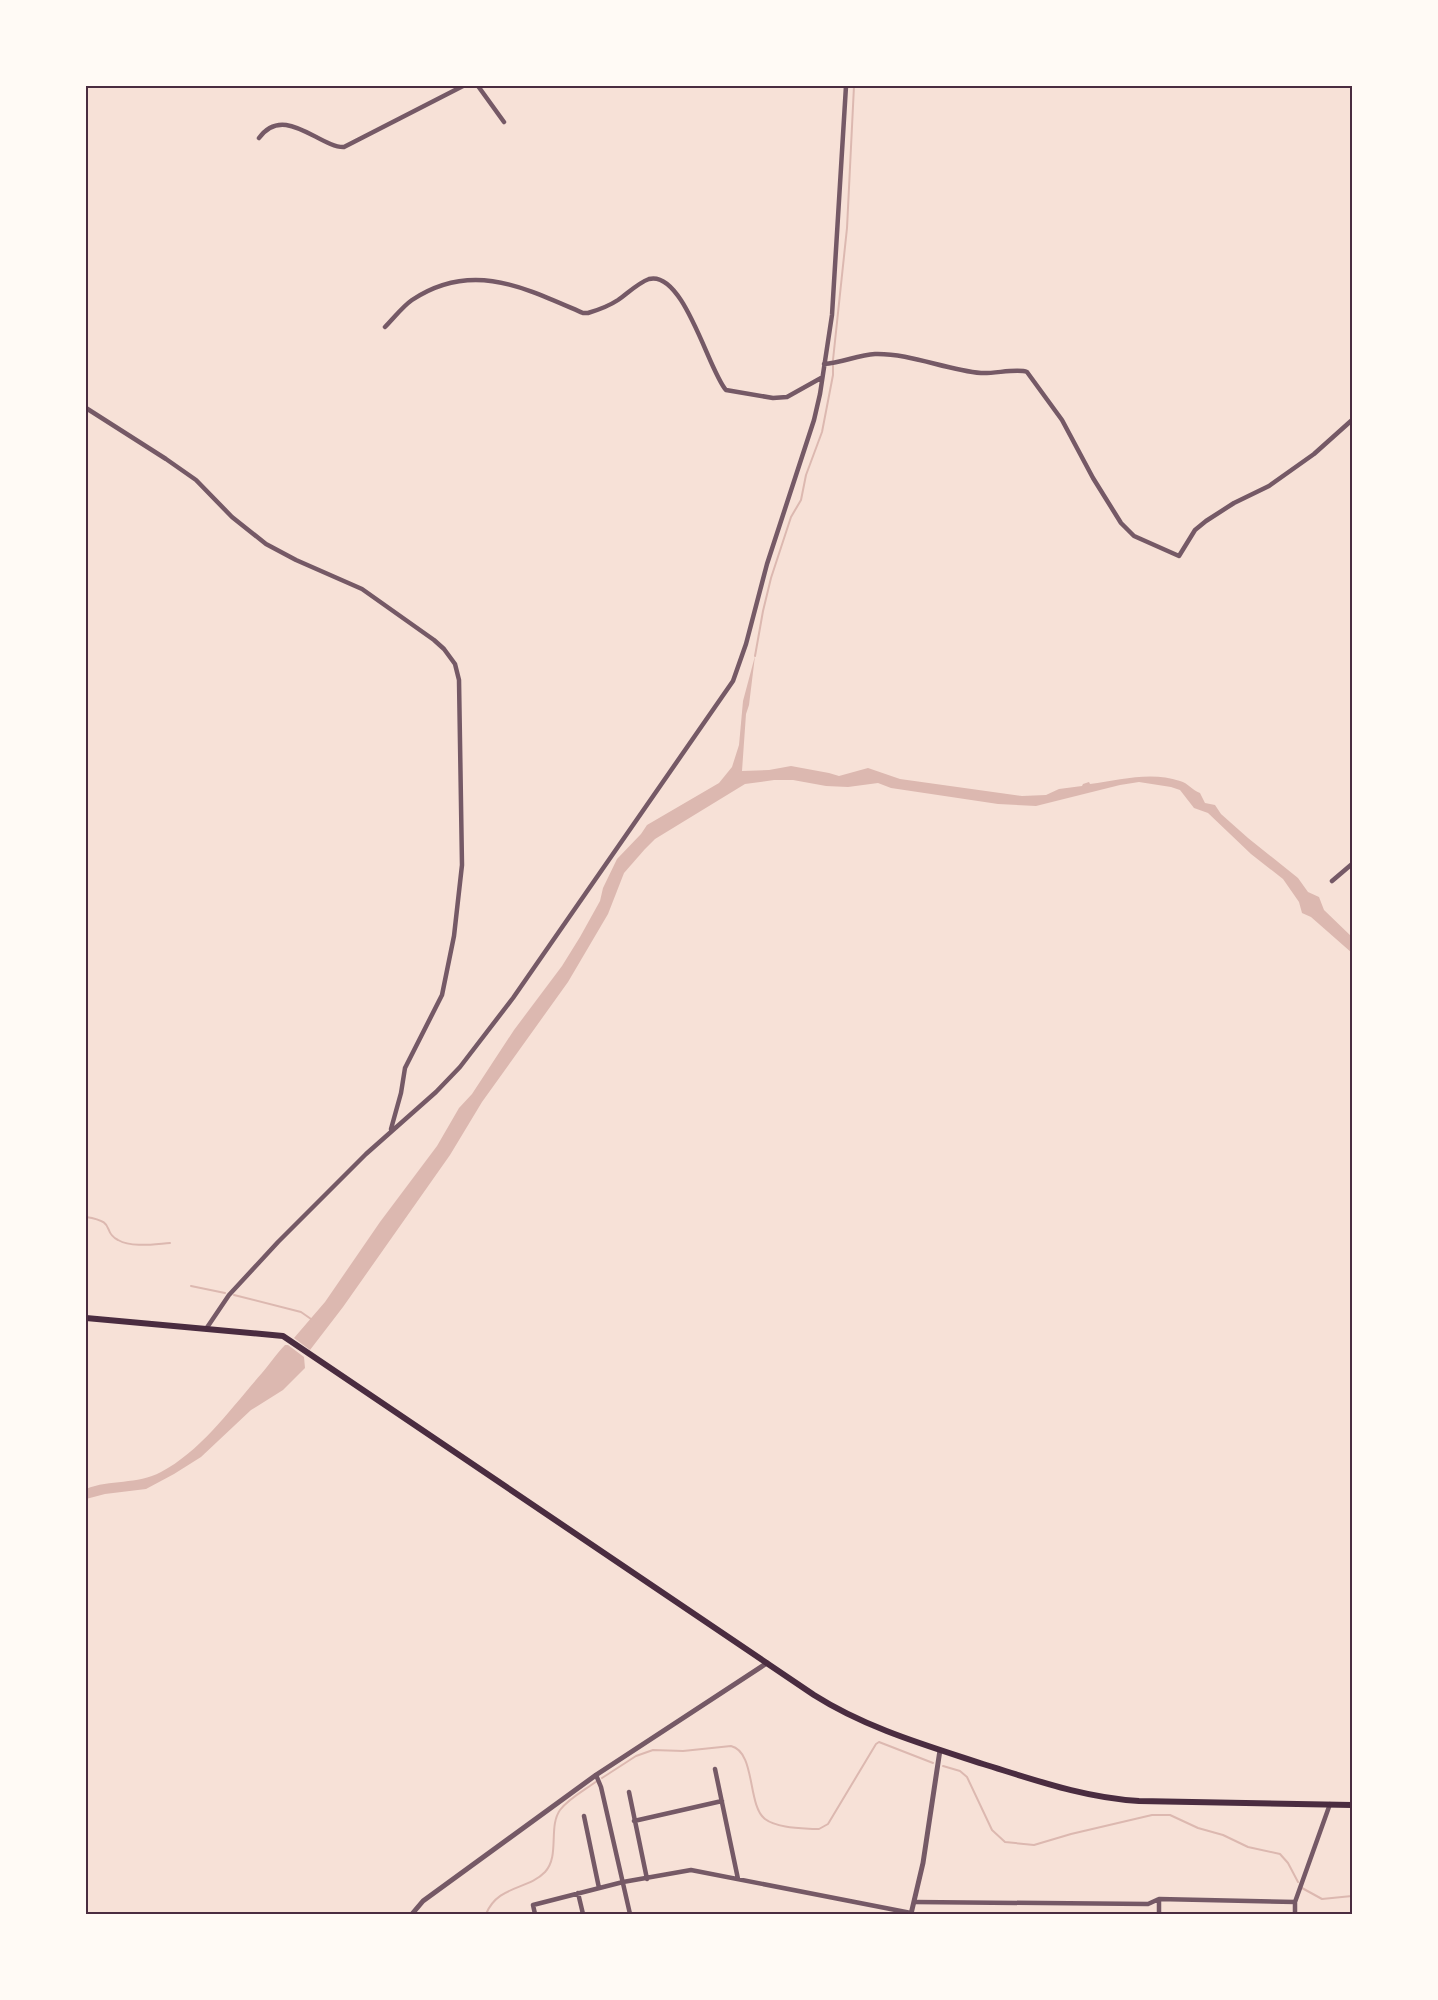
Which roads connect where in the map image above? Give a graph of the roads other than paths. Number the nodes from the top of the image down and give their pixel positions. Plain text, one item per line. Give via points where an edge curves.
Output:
1 (463, 86) edge
2 (478, 86) edge
3 (846, 86) edge
4 (504, 122) dead end
5 (259, 138) dead end
6 (385, 327) dead end
7 (824, 364) junction
8 (821, 378) junction
9 (86, 408) edge
10 (1353, 420) edge
11 (1353, 864) edge
12 (1332, 881) dead end
13 (390, 1131) junction
14 (86, 1318) edge
15 (206, 1329) junction
16 (767, 1663) junction
17 (940, 1750) junction
18 (715, 1769) dead end
19 (596, 1775) junction
20 (629, 1792) dead end
21 (722, 1802) junction
22 (1330, 1804) junction
23 (1353, 1805) edge
24 (584, 1816) dead end
25 (634, 1821) junction
26 (647, 1879) junction
27 (738, 1879) junction
28 (623, 1882) junction
29 (598, 1888) junction
30 (578, 1893) junction
31 (1159, 1899) junction
32 (915, 1902) junction
33 (1295, 1902) junction
34 (412, 1914) edge
35 (535, 1914) edge
36 (583, 1914) edge
37 (630, 1914) edge
38 (911, 1914) edge
39 (1159, 1914) edge
40 (1295, 1914) edge

1 - 5 street via 345,147 289,126 271,127
2 - 4 street
3 - 7 street via 834,291
6 - 8 street via 409,302 454,282 489,280 514,284 588,313 655,279 666,284 683,303 726,390 787,397
7 - 8 street
7 - 10 street via 875,354 979,373 1024,370 1062,420 1121,523 1134,536 1179,556 1195,530 1206,521 1269,486
8 - 13 street via 814,420 733,681 497,1020 449,1080
9 - 13 street via 196,480 232,517 266,544 362,589 444,648 455,664 460,692 463,830 456,927 441,995 405,1068
11 - 12 street
13 - 15 street via 229,1295
14 - 15 main road
15 - 16 main road via 288,1339
16 - 17 main road via 845,1713
16 - 19 street
17 - 22 main road via 1104,1798
17 - 32 street
18 - 21 street
19 - 28 street
19 - 34 street via 423,1901
20 - 25 street
21 - 25 street
21 - 27 street
22 - 23 main road
22 - 33 street
24 - 29 street
25 - 26 street
26 - 27 street via 691,1870
26 - 28 street
27 - 38 street
28 - 29 street
28 - 37 street
29 - 30 street
30 - 35 street via 533,1905
30 - 36 street
31 - 32 street via 1148,1904
31 - 33 street
31 - 39 street
32 - 38 street
33 - 40 street

